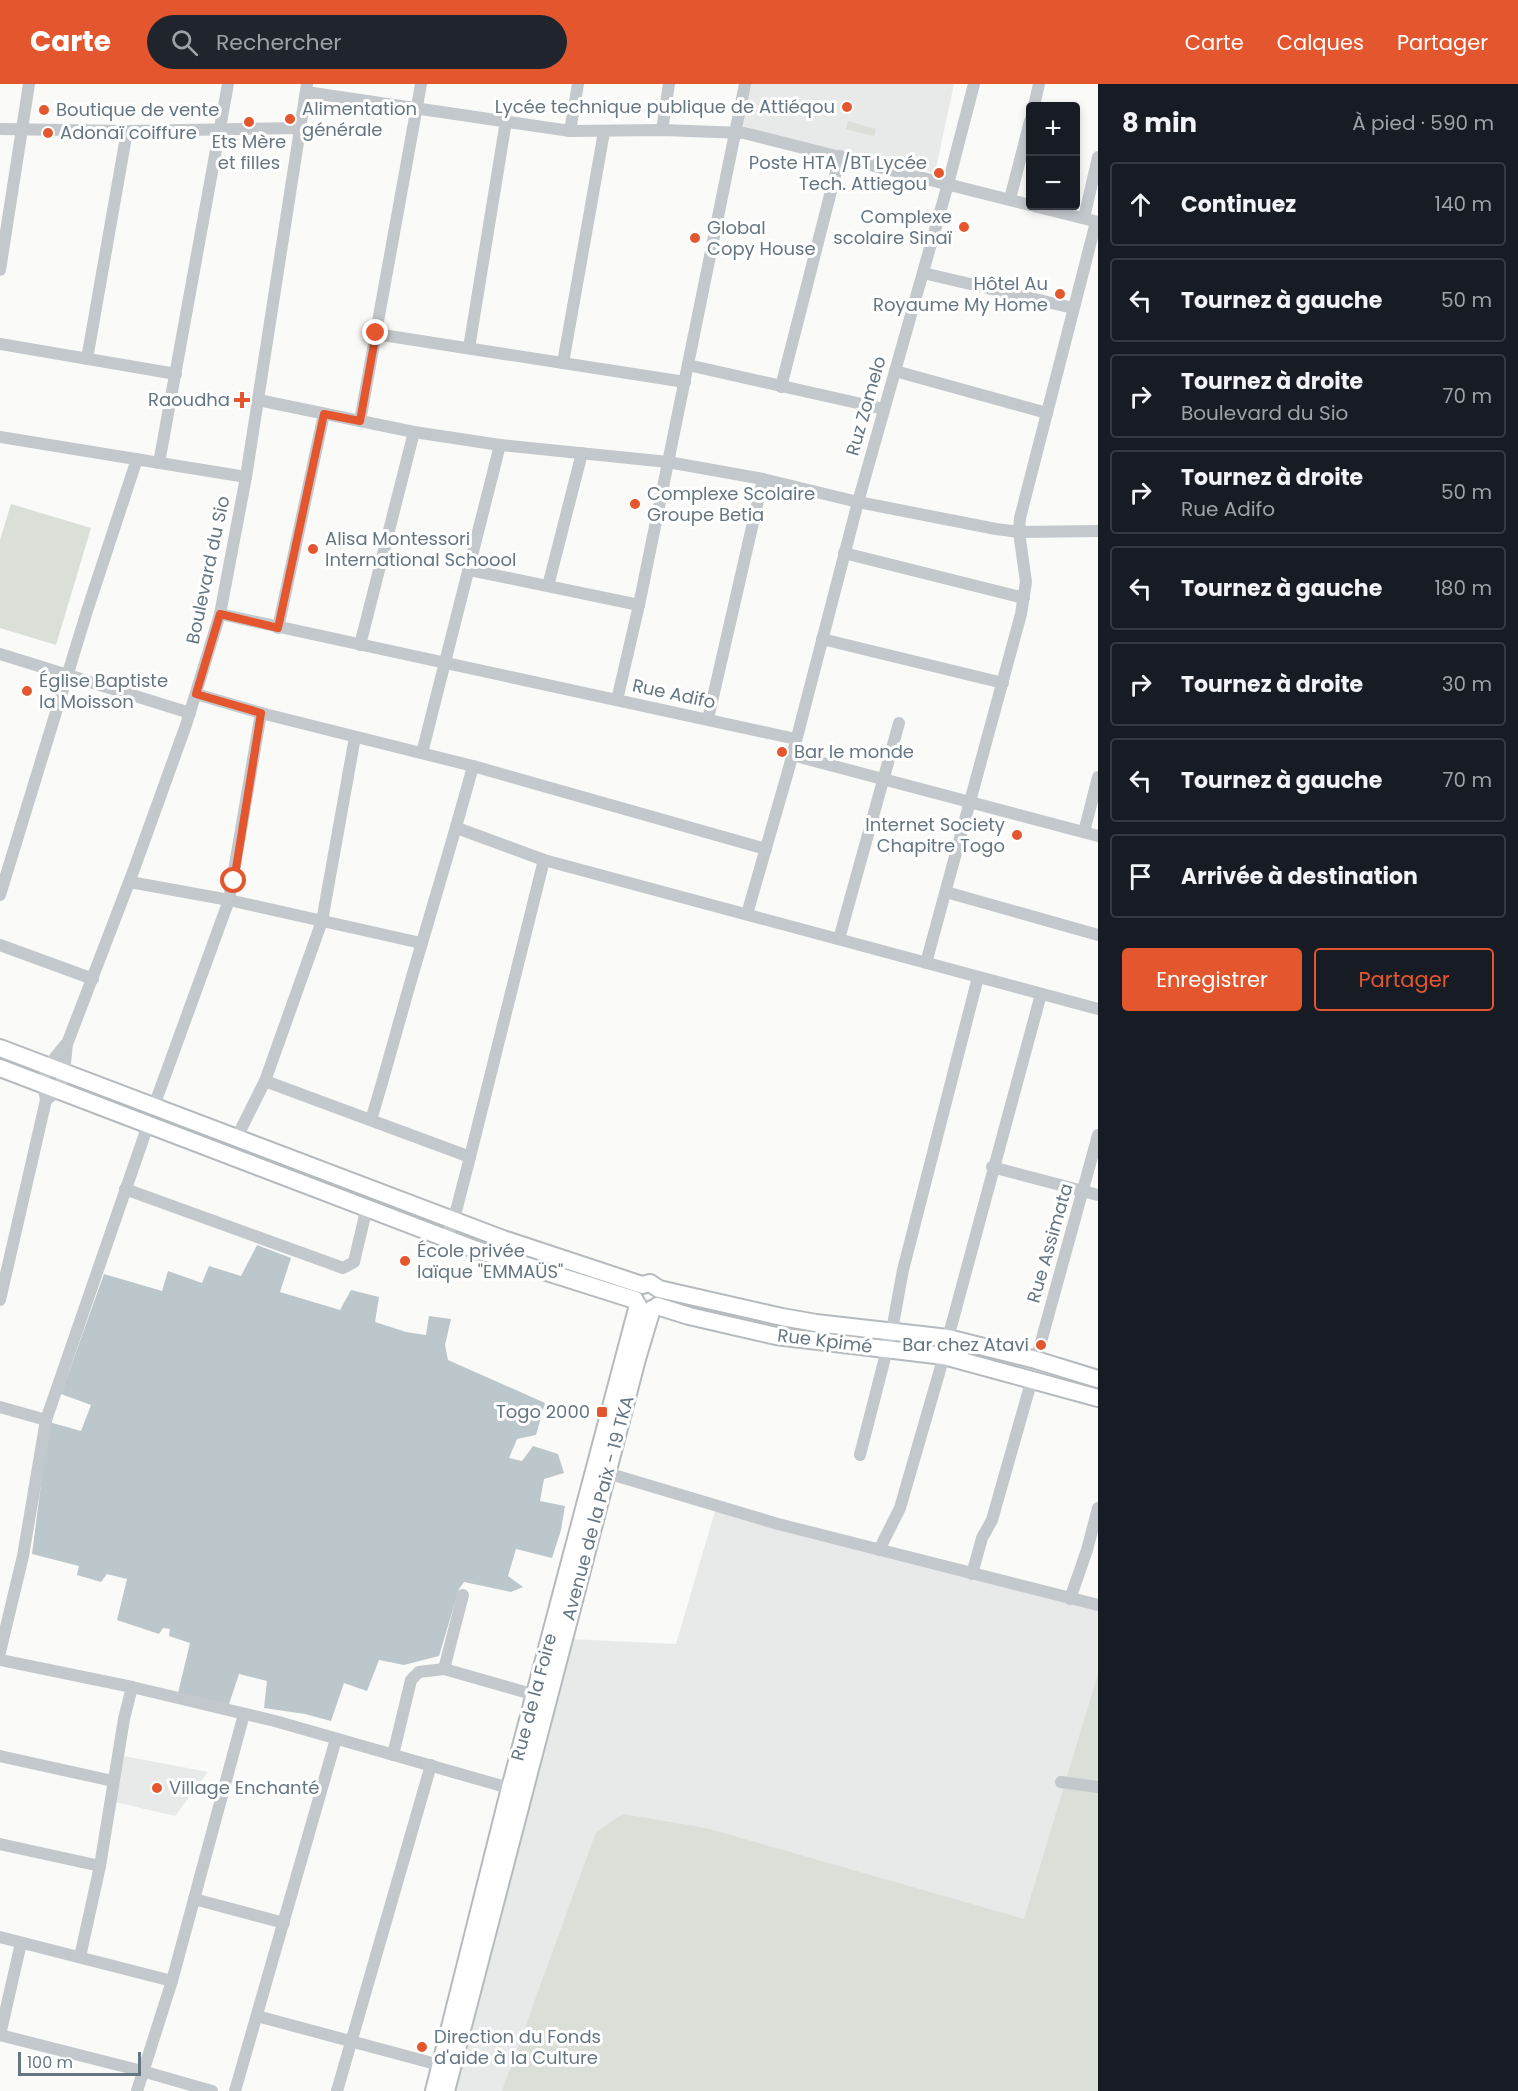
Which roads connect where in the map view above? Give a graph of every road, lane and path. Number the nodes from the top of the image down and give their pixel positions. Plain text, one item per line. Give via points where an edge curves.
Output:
1 (29, 84) edge
2 (228, 84) edge
3 (421, 84) edge
4 (578, 84) edge
5 (669, 84) edge
6 (745, 84) edge
7 (974, 84) edge
8 (1039, 84) edge
9 (306, 88) edge
10 (1035, 102) edge
11 (417, 109) junction
12 (506, 121) junction
13 (300, 128) junction
14 (0, 129) edge
15 (221, 129) junction
16 (22, 130) junction
17 (570, 130) junction
18 (662, 130) junction
19 (127, 131) junction
20 (604, 132) junction
21 (735, 132) junction
22 (1026, 137) edge
23 (840, 156) junction
24 (1098, 157) edge
25 (948, 183) junction
26 (1010, 199) junction
27 (1026, 203) edge
28 (1051, 210) edge
29 (1093, 221) edge
30 (0, 270) edge
31 (923, 273) junction
32 (1073, 308) junction
33 (376, 333) junction
34 (0, 344) edge
35 (469, 348) junction
36 (87, 359) junction
37 (562, 363) junction
38 (688, 365) junction
39 (895, 371) junction
40 (176, 374) junction
41 (685, 382) junction
42 (781, 387) junction
43 (258, 400) junction
44 (885, 409) junction
45 (1047, 413) junction
46 (324, 414) junction
47 (360, 421) junction
48 (414, 432) junction
49 (0, 437) edge
50 (500, 445) junction
51 (582, 453) junction
52 (137, 459) junction
53 (668, 462) junction
54 (159, 463) junction
55 (246, 477) junction
56 (763, 479) junction
57 (858, 501) junction
58 (1098, 531) edge
59 (1019, 532) junction
60 (844, 553) junction
61 (470, 570) junction
62 (548, 586) junction
63 (1024, 598) junction
64 (639, 605) junction
65 (220, 614) junction
66 (278, 628) junction
67 (822, 639) junction
68 (360, 645) junction
69 (0, 654) edge
70 (445, 663) junction
71 (68, 674) junction
72 (1003, 683) junction
73 (196, 694) junction
74 (617, 700) junction
75 (190, 712) junction
76 (261, 713) junction
77 (708, 719) junction
78 (899, 723) dead end
79 (355, 737) junction
80 (796, 739) junction
81 (422, 753) junction
82 (792, 755) junction
83 (472, 766) junction
84 (884, 778) junction
85 (1098, 780) edge
86 (970, 801) junction
87 (457, 828) junction
88 (1084, 832) junction
89 (1098, 836) edge
90 (766, 849) junction
91 (544, 860) junction
92 (130, 882) junction
93 (946, 892) junction
94 (0, 896) edge
95 (229, 900) junction
96 (747, 914) junction
97 (322, 921) junction
98 (1098, 935) edge
99 (839, 939) junction
100 (422, 944) junction
101 (0, 945) edge
102 (926, 963) junction
103 (978, 977) junction
104 (93, 979) junction
105 (1041, 994) junction
106 (1098, 1009) edge
107 (0, 1048) edge
108 (0, 1068) edge
109 (56, 1069) junction
110 (265, 1081) junction
111 (42, 1083) junction
112 (52, 1095) junction
113 (154, 1106) junction
114 (371, 1120) junction
115 (148, 1125) junction
116 (1098, 1135) edge
117 (237, 1137) junction
118 (470, 1157) junction
119 (992, 1167) junction
120 (125, 1189) junction
121 (1083, 1191) junction
122 (1098, 1195) edge
123 (367, 1207) junction
124 (454, 1219) junction
125 (446, 1237) junction
126 (647, 1299) junction
127 (0, 1300) edge
128 (892, 1330) junction
129 (948, 1338) junction
130 (888, 1348) junction
131 (944, 1356) junction
132 (1036, 1360) junction
133 (1032, 1379) junction
134 (1098, 1379) edge
135 (1098, 1398) edge
136 (0, 1407) edge
137 (46, 1420) junction
138 (860, 1455) dead end
139 (606, 1473) junction
140 (1098, 1508) edge
141 (879, 1550) junction
142 (972, 1574) junction
143 (463, 1595) dead end
144 (1070, 1599) junction
145 (1098, 1605) edge
146 (0, 1652) edge
147 (0, 1660) edge
148 (444, 1669) junction
149 (132, 1687) junction
150 (535, 1695) junction
151 (244, 1714) junction
152 (336, 1739) junction
153 (393, 1755) junction
154 (0, 1756) edge
155 (431, 1765) junction
156 (113, 1782) junction
157 (1061, 1782) dead end
158 (1098, 1787) edge
159 (517, 1790) junction
160 (0, 1844) edge
161 (100, 1866) junction
162 (194, 1899) junction
163 (284, 1923) junction
164 (0, 1937) edge
165 (21, 1943) junction
166 (80, 1957) junction
167 (172, 1981) junction
168 (257, 2016) junction
169 (0, 2035) edge
170 (351, 2043) junction
171 (446, 2066) junction
172 (142, 2071) junction
173 (137, 2091) edge
174 (212, 2091) edge
175 (236, 2091) edge
176 (337, 2091) edge
177 (434, 2091) edge
178 (446, 2091) edge

1 - 16 street
2 - 15 street
3 - 11 street
4 - 17 street
5 - 18 street
6 - 21 street
7 - 25 street, Ruz Zomelo
8 - 10 street
9 - 11 street
9 - 13 street, Boulevard du Sio
11 - 12 street
11 - 33 street
12 - 17 street
12 - 35 street
13 - 15 street
13 - 43 street, Boulevard du Sio
14 - 16 street
15 - 19 street
15 - 40 street
16 - 19 street
16 - 30 street
17 - 20 street
18 - 20 street
18 - 21 street
19 - 36 street
20 - 37 street
21 - 23 street
21 - 38 street
22 - 26 street
23 - 25 street
23 - 42 street
24 - 29 street
25 - 26 street
25 - 31 street, Ruz Zomelo
26 - 27 street
28 - 29 street
29 - 32 street
31 - 32 street
31 - 39 street, Ruz Zomelo
32 - 45 street
33 - 35 street
33 - 47 street
34 - 36 street
35 - 37 street
36 - 40 street
37 - 41 street
38 - 41 street
38 - 42 street
39 - 44 street, Ruz Zomelo
39 - 45 street
40 - 54 street
41 - 53 street
42 - 44 street
43 - 46 street
43 - 55 street, Boulevard du Sio
44 - 57 street, Ruz Zomelo
45 - 59 street
46 - 47 street
46 - 66 street
47 - 48 street
48 - 50 street
48 - 68 street
49 - 52 street
50 - 51 street
50 - 61 street
51 - 53 street
51 - 62 street
52 - 54 street
52 - 71 street
53 - 56 street
53 - 64 street
54 - 55 street
55 - 65 street, Boulevard du Sio
56 - 57 street
56 - 77 street
57 - 59 street
57 - 60 street, Ruz Zomelo
58 - 59 street
59 - 63 street via 1026,582
60 - 63 street
60 - 67 street, Ruz Zomelo
61 - 62 street
61 - 70 street
62 - 64 street
63 - 72 street
64 - 74 street
65 - 66 street, Rue Adifo
65 - 73 street, Boulevard du Sio
66 - 68 street, Rue Adifo
67 - 72 street
67 - 80 street, Ruz Zomelo
68 - 70 street, Rue Adifo
69 - 71 street
70 - 74 street, Rue Adifo
70 - 81 street
71 - 75 street
71 - 94 street
72 - 86 street
73 - 75 street, Boulevard du Sio
73 - 76 street
74 - 77 street, Rue Adifo
75 - 92 street, Boulevard du Sio
76 - 79 street
76 - 95 street
77 - 80 street, Rue Adifo
78 - 84 street
79 - 81 street
79 - 97 street
80 - 82 street
81 - 83 street
82 - 84 street
82 - 90 street
83 - 87 street
83 - 90 street
84 - 86 street
84 - 99 street
85 - 88 street
86 - 88 street
86 - 93 street
87 - 91 street
87 - 100 street
88 - 89 street
90 - 96 street
91 - 96 street
91 - 118 street
92 - 95 street
92 - 104 street, Boulevard du Sio
93 - 98 street
93 - 102 street
95 - 97 street
95 - 113 street
96 - 99 street
97 - 100 street
97 - 110 street
99 - 102 street
100 - 114 street
101 - 104 street
102 - 103 street
103 - 105 street
103 - 128 street via 903,1270
104 - 109 street, Boulevard du Sio
105 - 106 street
105 - 119 street
107 - 109 main road
108 - 111 main road
109 - 111 street, Boulevard du Sio
109 - 112 street, Boulevard du Sio
109 - 113 main road
110 - 114 street
110 - 117 street
111 - 112 main road
112 - 115 main road
112 - 127 street, Boulevard du Sio
113 - 117 main road
114 - 118 street
115 - 120 street
115 - 123 main road
116 - 121 street, Rue Assimata
117 - 124 main road
118 - 124 street
119 - 121 street
119 - 129 street
120 - 123 street via 343,1268 354,1262
120 - 137 street
121 - 122 street
121 - 132 street, Rue Assimata
123 - 125 main road
124 - 125 street
124 - 126 main road
125 - 126 main road via 496,1256
126 - 128 main road
126 - 130 main road, Rue Kpimé via 689,1316 776,1336
126 - 139 main road, Avenue de la Paix - 19 TKA via 638,1353
126 - 150 main road, Rue de la Foire
128 - 129 main road
128 - 130 street
129 - 132 main road
130 - 131 main road, Rue Kpimé
130 - 138 street
131 - 133 main road, Rue Kpimé
131 - 141 street via 900,1508
132 - 134 main road
133 - 135 main road, Rue Kpimé
133 - 142 street via 992,1520 982,1538
136 - 137 street
137 - 146 street via 20,1572
139 - 141 street
139 - 159 main road, Avenue de la Paix - 19 TKA
140 - 144 street
141 - 142 street
142 - 144 street
143 - 148 street
144 - 145 street
147 - 149 street
148 - 150 street
148 - 153 street via 419,1672 411,1680
149 - 151 street
149 - 156 street
150 - 159 main road, Rue de la Foire
151 - 152 street
151 - 162 street
152 - 153 street
152 - 163 street
153 - 155 street
154 - 156 street
155 - 159 street
155 - 170 street
156 - 161 street
157 - 158 street
159 - 171 main road, Rue de la Foire
160 - 161 street
161 - 166 street
162 - 163 street
162 - 167 street
163 - 168 street
164 - 165 street
165 - 166 street
165 - 169 street
166 - 167 street
167 - 172 street
168 - 170 street
168 - 175 street
169 - 172 street
170 - 171 street
170 - 176 street
171 - 177 main road, Rue de la Foire
171 - 178 main road
172 - 173 street
172 - 174 street

